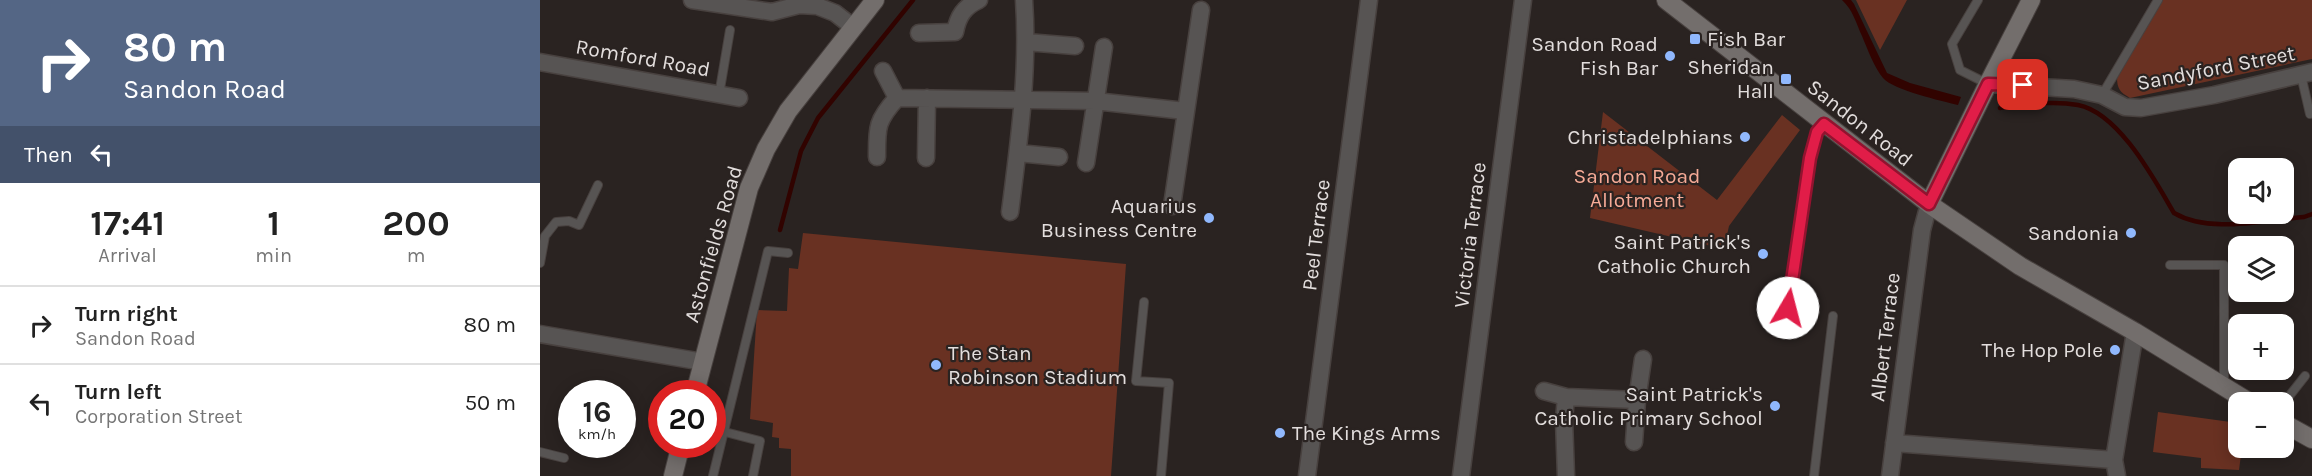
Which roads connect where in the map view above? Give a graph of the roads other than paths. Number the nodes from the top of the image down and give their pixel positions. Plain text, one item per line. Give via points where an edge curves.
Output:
1 (692, 0) edge
2 (876, 0) edge
3 (979, 0) edge
4 (1024, 0) edge
5 (1369, 0) edge
6 (1522, 0) edge
7 (1665, 0) edge
8 (1978, 0) edge
9 (2031, 0) edge
10 (2158, 0) edge
11 (817, 3) edge
12 (1201, 10) dead end
13 (853, 27) junction
14 (730, 30) dead end
15 (919, 33) dead end
16 (1026, 42) junction
17 (1075, 46) dead end
18 (1104, 47) dead end
19 (540, 62) edge
20 (883, 71) dead end
21 (2306, 74) edge
22 (1988, 84) junction
23 (719, 95) junction
24 (2102, 95) junction
25 (739, 98) dead end
26 (927, 98) junction
27 (897, 99) junction
28 (1022, 99) junction
29 (1095, 101) junction
30 (1185, 111) junction
31 (2310, 114) dead end
32 (1824, 124) junction
33 (1018, 153) junction
34 (877, 157) dead end
35 (1059, 157) dead end
36 (926, 158) dead end
37 (1086, 163) dead end
38 (598, 185) dead end
39 (1929, 204) junction
40 (1173, 206) dead end
41 (1010, 212) dead end
42 (788, 253) dead end
43 (540, 263) edge
44 (2170, 265) dead end
45 (1144, 302) dead end
46 (1788, 308) dead end
47 (1833, 316) dead end
48 (2135, 332) junction
49 (540, 334) edge
50 (1643, 359) dead end
51 (703, 362) junction
52 (2305, 376) dead end
53 (698, 380) edge
54 (2224, 387) junction
55 (1544, 391) dead end
56 (2232, 392) edge
57 (2292, 392) edge
58 (1566, 397) junction
59 (1637, 400) junction
60 (726, 426) edge
61 (2294, 429) edge
62 (726, 430) edge
63 (2312, 439) edge
64 (1634, 442) dead end
65 (1894, 443) junction
66 (540, 452) edge
67 (558, 456) edge
68 (678, 458) edge
69 (718, 458) edge
70 (2116, 468) edge
71 (673, 476) edge
72 (713, 476) edge
73 (753, 476) edge
74 (1161, 476) edge
75 (1307, 476) edge
76 (1461, 476) edge
77 (1566, 476) edge
78 (1814, 476) edge
79 (1890, 476) edge

1 - 11 street via 772,12
2 - 13 main road, Astonfields Road
3 - 15 street via 963,11 955,32
4 - 16 street
5 - 75 street, Peel Terrace
6 - 76 street, Victoria Terrace
7 - 32 main road, Sandon Road
8 - 22 lane via 1952,44 1960,70
9 - 22 main road
10 - 24 lane
11 - 13 street
12 - 30 street
13 - 51 main road, Astonfields Road via 788,111 766,149 749,188
14 - 23 lane
16 - 17 street
16 - 28 street
18 - 29 street
19 - 23 street, Romford Road
20 - 27 street
21 - 24 street, Sandyford Street via 2141,108 2125,107
21 - 31 lane
22 - 24 street, Sandyford Street via 2074,89
22 - 39 main road
23 - 25 street, Romford Road
26 - 27 street
26 - 28 street
26 - 36 street
27 - 34 street via 877,127
28 - 29 street
28 - 33 street
29 - 30 street
29 - 37 street
30 - 40 street
32 - 39 main road, Sandon Road
32 - 46 lane via 1817,132 1810,158
33 - 35 street
33 - 41 street
38 - 43 lane via 579,225 556,222 545,236
39 - 48 main road, Sandon Road via 2020,266
39 - 65 street, Albert Terrace via 1922,230
42 - 60 lane via 768,251
44 - 54 lane via 2224,265
45 - 74 lane via 1136,381 1169,383
47 - 78 lane
48 - 54 main road, Sandon Road
48 - 70 street
49 - 51 street
50 - 59 street
51 - 53 main road, Astonfields Road
52 - 57 lane
54 - 56 main road, Sandon Road
55 - 58 street
58 - 59 street
58 - 77 street
59 - 64 street
61 - 63 main road
62 - 73 lane via 760,441
65 - 70 street
65 - 79 street, Albert Terrace
66 - 67 lane
68 - 71 main road
69 - 72 lane

